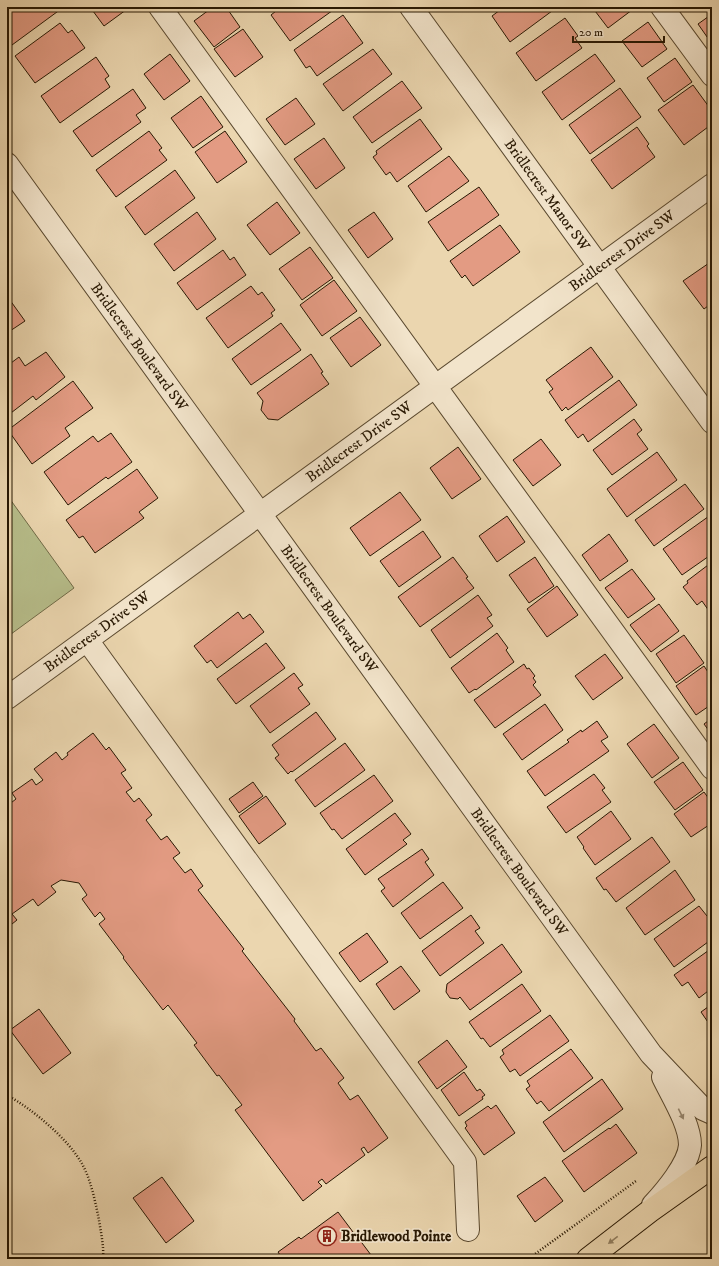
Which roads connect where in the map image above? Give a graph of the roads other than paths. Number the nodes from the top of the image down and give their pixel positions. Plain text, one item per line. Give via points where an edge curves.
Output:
1 (160, 7) edge
2 (411, 7) edge
3 (662, 7) edge
4 (712, 75) edge
5 (7, 164) edge
6 (712, 185) edge
7 (600, 267) junction
8 (435, 387) junction
9 (712, 422) edge
10 (260, 514) junction
11 (88, 640) junction
12 (7, 698) edge
13 (712, 768) edge
14 (651, 1054) junction
15 (712, 1113) edge
16 (712, 1167) edge
17 (638, 1221) junction
18 (468, 1230) dead end
19 (588, 1259) edge

1 - 8 street
2 - 7 street, Bridlecrest Manor SW
3 - 4 street
5 - 10 street, Bridlecrest Boulevard SW
6 - 7 street, Bridlecrest Drive SW
7 - 8 street, Bridlecrest Drive SW
7 - 9 street, Bridlecrest Manor SW
8 - 10 street, Bridlecrest Drive SW
8 - 13 street
10 - 11 street, Bridlecrest Drive SW
10 - 14 street, Bridlecrest Boulevard SW
11 - 12 street, Bridlecrest Drive SW
11 - 18 street via 465,1162
14 - 15 street via 703,1109
14 -> 17 street via 684,1120 690,1146 681,1169 668,1188
16 - 17 main road
17 -> 19 main road

